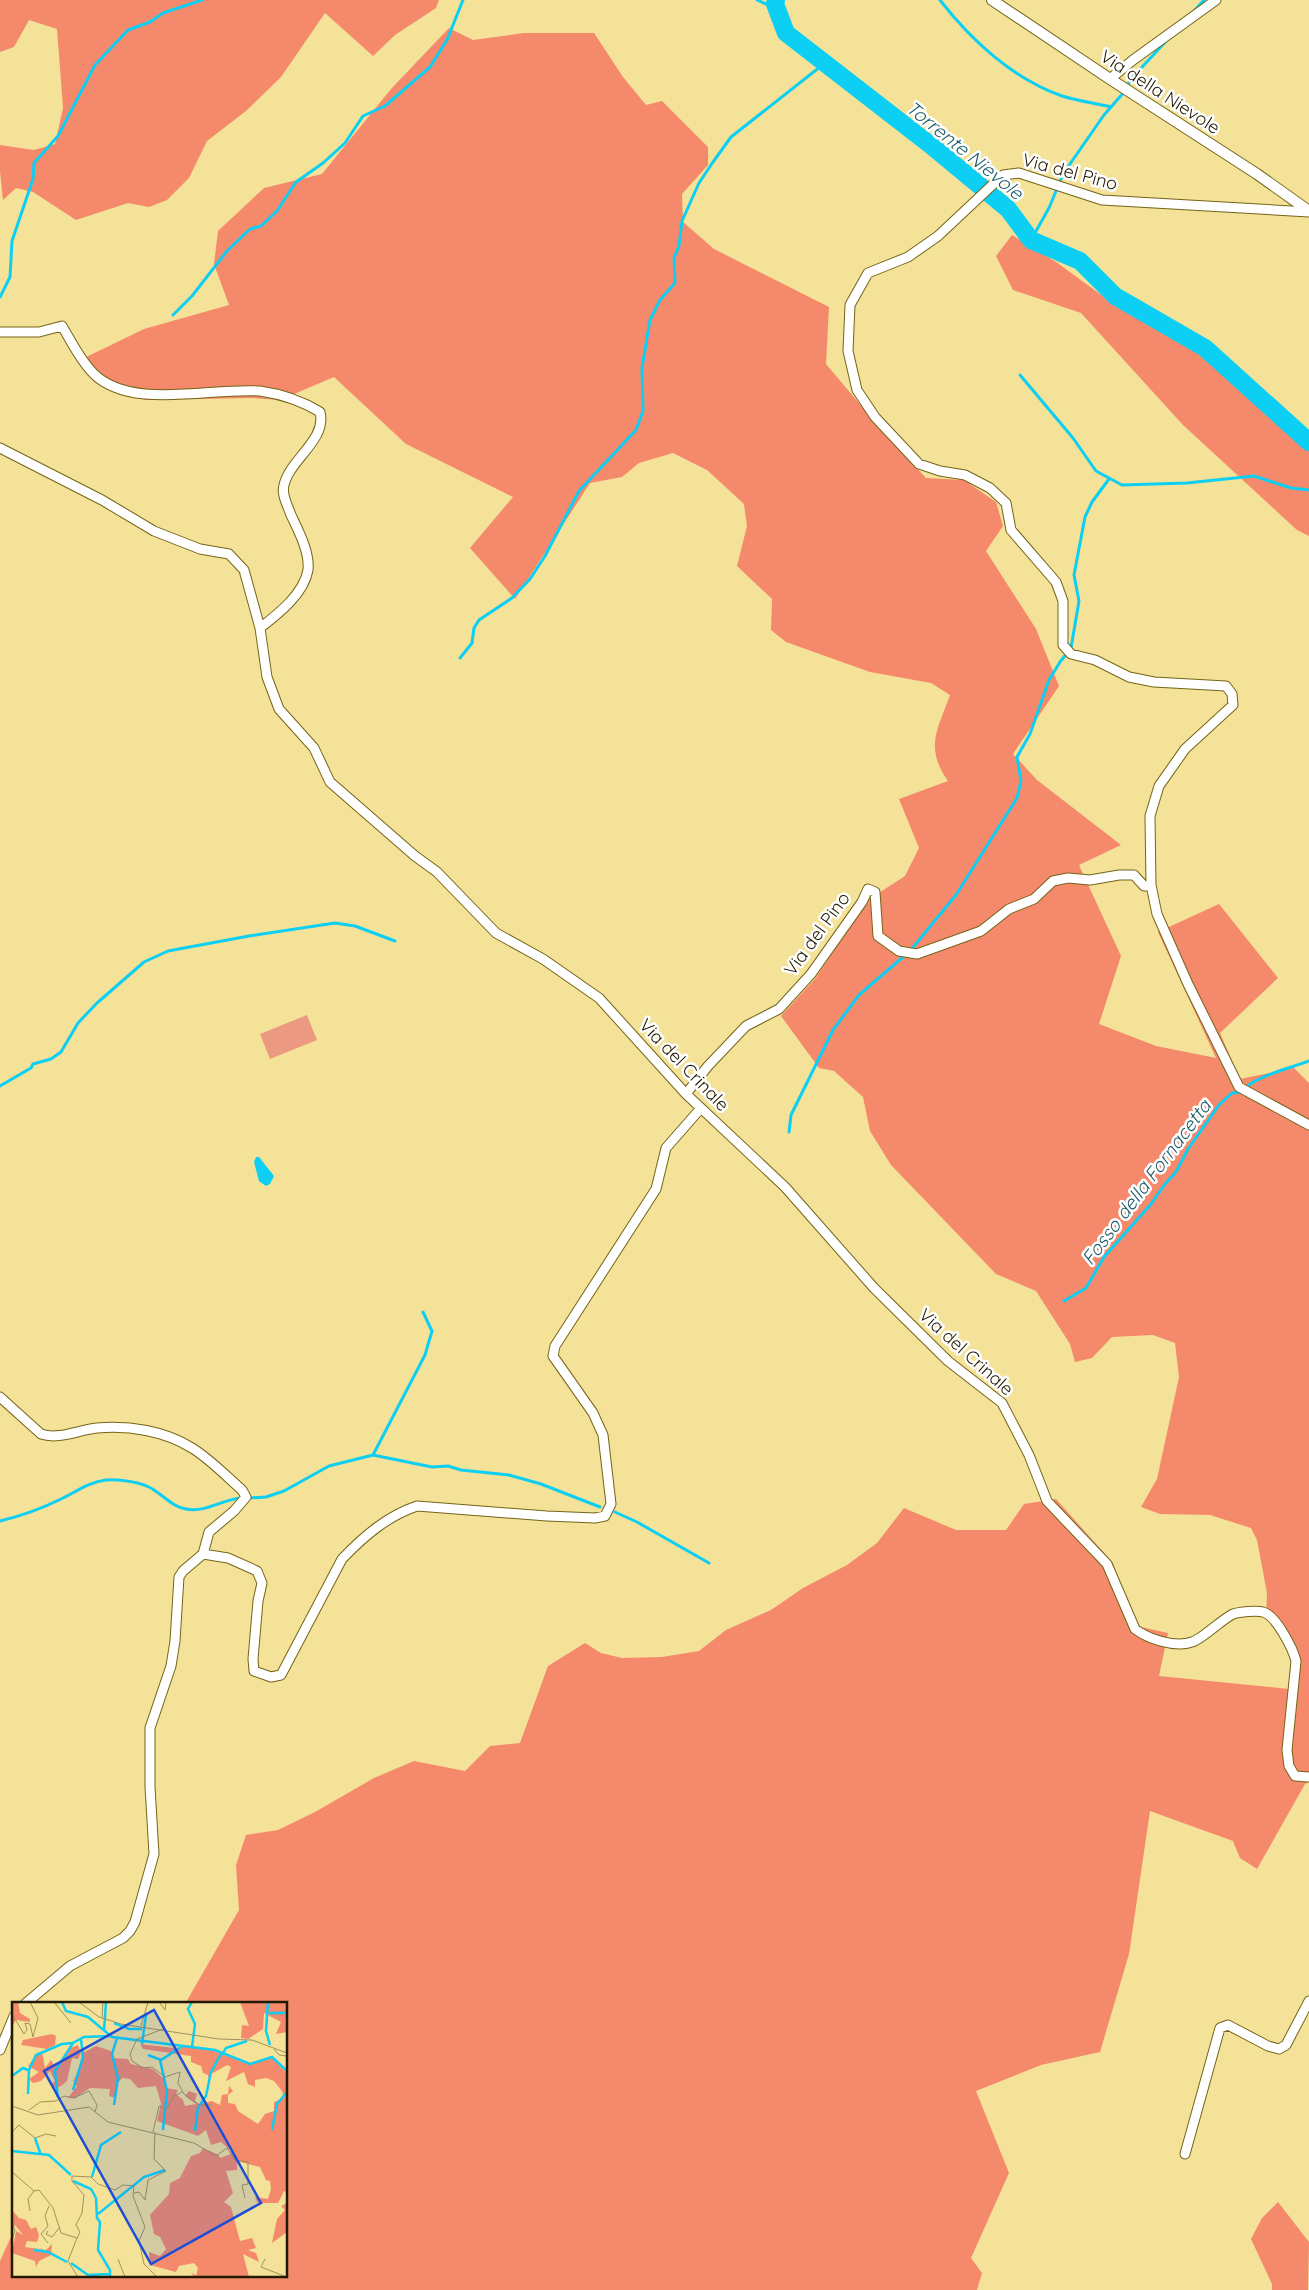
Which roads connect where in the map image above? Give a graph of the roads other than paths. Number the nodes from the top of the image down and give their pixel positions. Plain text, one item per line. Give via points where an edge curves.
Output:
1 (992, 0) edge
2 (1216, 0) edge
3 (1110, 80) junction
4 (1309, 212) edge
5 (0, 332) edge
6 (0, 448) edge
7 (260, 628) junction
8 (1151, 885) junction
9 (686, 1094) junction
10 (701, 1108) junction
11 (1309, 1125) edge
12 (0, 1397) edge
13 (203, 1554) junction
14 (1309, 1777) edge
15 (1309, 2001) edge
16 (27, 2002) edge
17 (12, 2021) edge
18 (0, 2050) edge
19 (1185, 2154) dead end

1 - 3 street, Via della Nievole
2 - 3 street
3 - 4 street, Via della Nievole via 1257,174
4 - 8 street, Via del Pino via 1102,200 1019,173 1003,175 938,236 908,257 868,273 850,305 848,351 857,390 875,417 919,464 965,475 990,488 1006,503 1011,530 1056,582 1063,601 1063,645 1071,654 1095,660 1129,677 1154,682 1226,686 1232,694 1233,705 1185,749 1159,786 1150,816
5 - 7 street via 39,332 62,326 93,373 108,385 136,393 259,391 278,394 320,412 323,423 319,432 288,474 283,487 307,555 305,580 283,609
6 - 7 street, Via del Crinale via 102,500 154,532 200,549 229,554 244,570
7 - 9 street, Via del Crinale via 267,677 279,709 314,748 330,782 437,872 496,933 543,959 599,998
8 - 9 street, Via del Pino via 1144,886 1134,875 1053,881 1034,899 1009,909 981,931 917,954 899,951 878,936 875,892 868,889 811,974 779,1009 746,1026
8 - 11 street, Via del Pino via 1157,914 1184,976 1240,1087
9 - 10 street, Via del Crinale
10 - 13 street via 666,1148 656,1189 555,1346 553,1356 593,1413 603,1435 611,1504 605,1516 585,1518 416,1506 397,1513 342,1559 281,1675 271,1677 254,1671 262,1583 257,1571 228,1558
10 - 14 street, Via del Crinale via 785,1187 874,1288 948,1361 1002,1403 1029,1455 1047,1501 1107,1564 1134,1628 1142,1635 1177,1644 1194,1642 1235,1613 1263,1611 1271,1616 1293,1648 1296,1661 1287,1750 1289,1766 1295,1776
12 - 13 street via 41,1434 49,1437 97,1428 128,1427 158,1434 194,1449 246,1497 209,1532
13 - 16 street via 179,1577 171,1666 150,1728 154,1854 135,1922 123,1938 70,1966
15 - 19 street via 1286,2045 1279,2049 1228,2025 1220,2028
17 - 18 street

